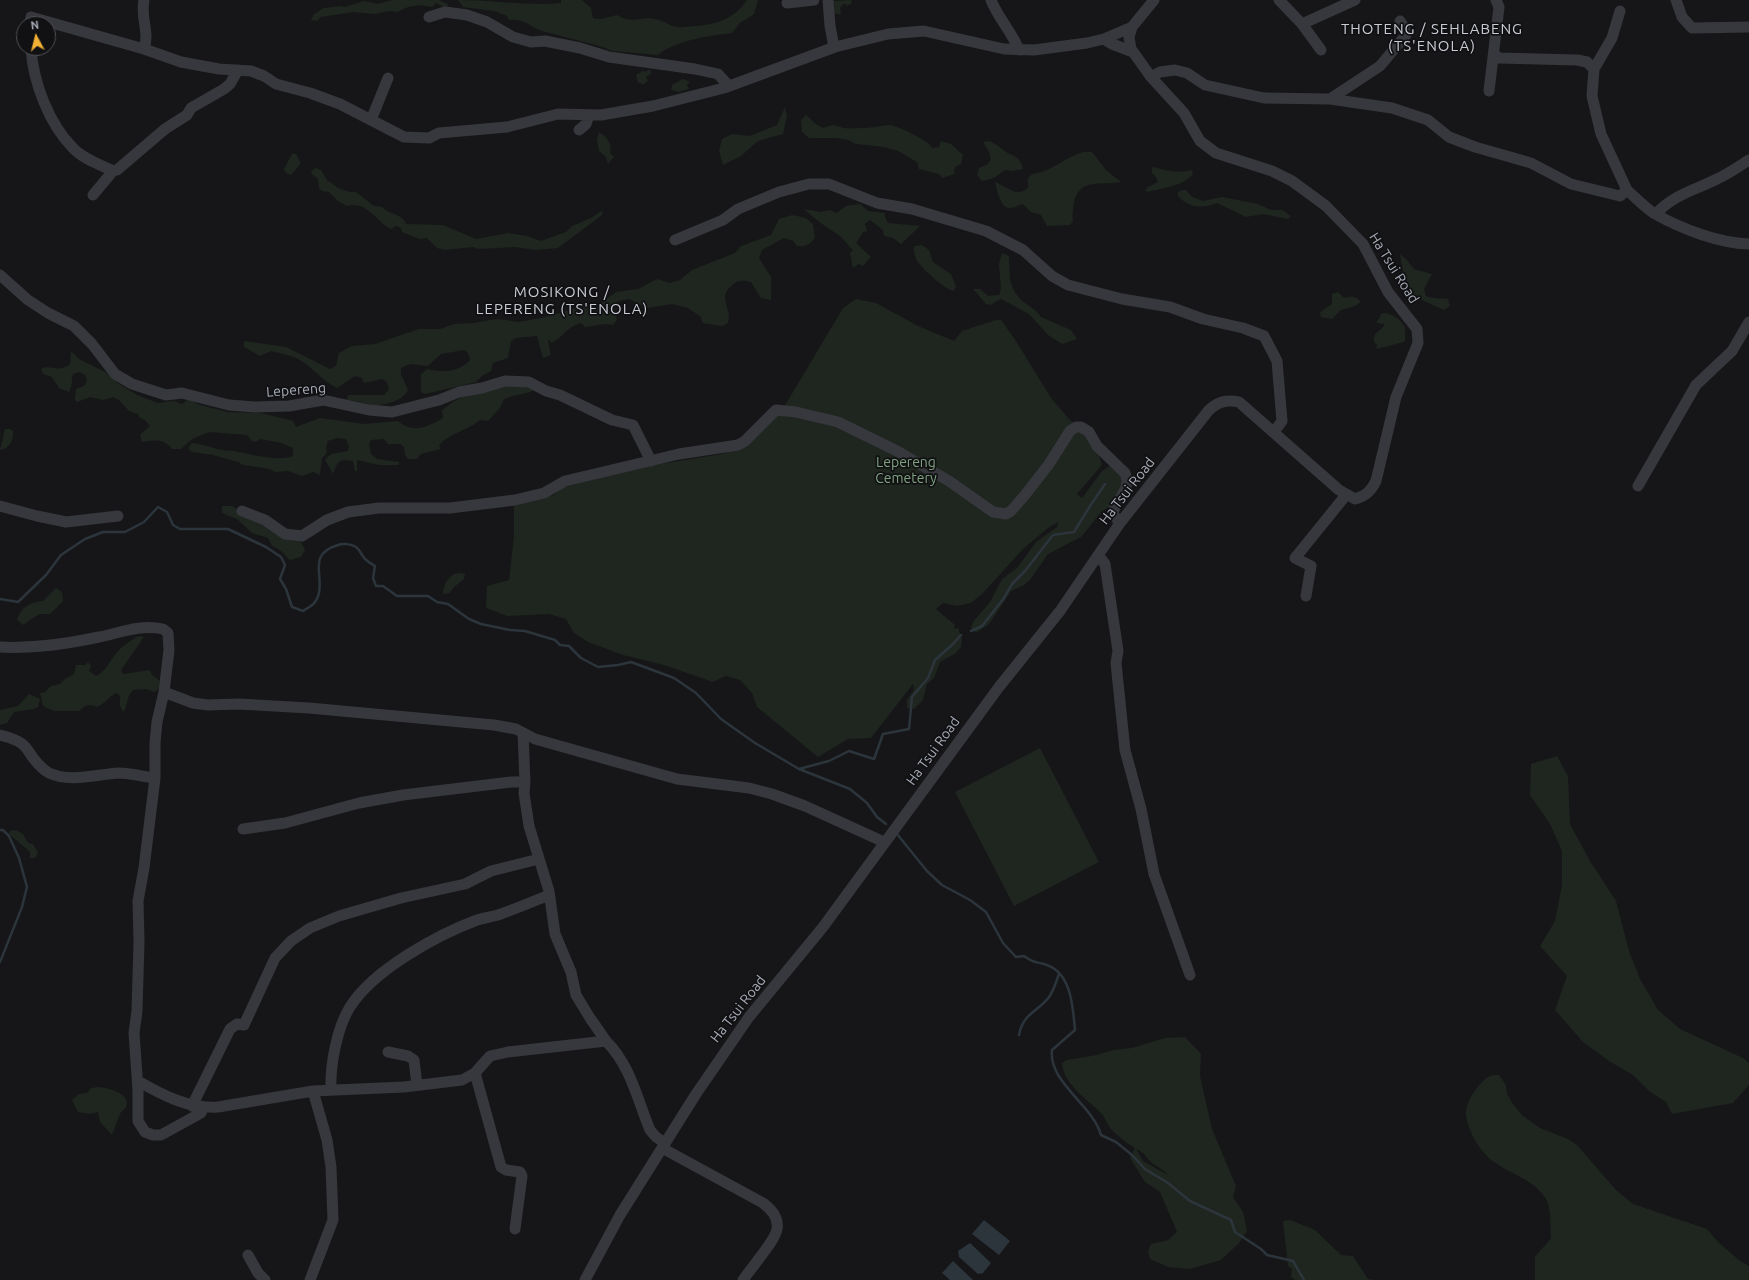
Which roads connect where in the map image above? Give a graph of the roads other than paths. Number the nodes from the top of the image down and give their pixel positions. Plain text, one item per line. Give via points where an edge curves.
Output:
1 (144, 0) edge
2 (814, 0) edge
3 (828, 0) edge
4 (990, 0) edge
5 (1154, 0) edge
6 (1279, 0) edge
7 (1355, 0) edge
8 (1496, 0) edge
9 (1676, 0) edge
10 (787, 3) dead end
11 (1620, 11) dead end
12 (429, 17) dead end
13 (1400, 21) dead end
14 (56, 24) edge
15 (1302, 24) junction
16 (1132, 27) junction
17 (1749, 27) edge
18 (1104, 39) junction
19 (834, 47) junction
20 (144, 49) junction
21 (1019, 50) junction
22 (1321, 50) dead end
23 (1133, 52) junction
24 (1495, 55) junction
25 (32, 56) edge
26 (1594, 69) junction
27 (238, 70) junction
28 (388, 78) dead end
29 (1151, 78) junction
30 (728, 85) junction
31 (1489, 92) dead end
32 (1330, 99) junction
33 (589, 115) junction
34 (371, 120) junction
35 (579, 130) dead end
36 (1749, 160) edge
37 (113, 171) junction
38 (1627, 190) junction
39 (93, 195) dead end
40 (1656, 214) junction
41 (675, 240) dead end
42 (1749, 244) edge
43 (0, 275) edge
44 (1749, 322) edge
45 (1274, 432) junction
46 (651, 462) junction
47 (1638, 486) dead end
48 (1346, 495) junction
49 (0, 506) edge
50 (242, 511) dead end
51 (118, 516) dead end
52 (1120, 523) junction
53 (1098, 555) junction
54 (1306, 596) dead end
55 (0, 647) edge
56 (164, 692) junction
57 (523, 733) junction
58 (0, 735) edge
59 (155, 778) junction
60 (525, 782) junction
61 (243, 829) dead end
62 (884, 842) junction
63 (538, 859) junction
64 (549, 895) junction
65 (1190, 975) dead end
66 (606, 1041) junction
67 (388, 1052) dead end
68 (475, 1073) junction
69 (138, 1081) junction
70 (417, 1085) junction
71 (331, 1089) junction
72 (314, 1091) junction
73 (197, 1107) junction
74 (663, 1146) junction
75 (515, 1229) dead end
76 (248, 1255) dead end
77 (265, 1280) edge
78 (310, 1280) edge
79 (585, 1280) edge
80 (742, 1280) edge

1 - 20 street via 142,14 147,40
2 - 10 street
3 - 19 street
4 - 21 street via 996,13 1014,37
5 - 16 street
6 - 15 street
7 - 15 street
8 - 24 street via 1499,7
9 - 17 street via 1682,17 1692,28
11 - 26 street via 1612,38
12 - 30 street via 445,12 467,15 487,22 513,37 531,42 545,41 609,57 718,74
13 - 32 street via 1406,35 1380,66
14 - 20 street
15 - 22 street
16 - 18 street
16 - 23 street, Ha Tsui Road via 1129,41
18 - 21 street via 1052,48
18 - 23 street
19 - 21 street via 888,34 915,31
19 - 30 street
20 - 27 street via 181,62
23 - 29 street, Ha Tsui Road
24 - 26 street via 1498,58 1577,60 1587,62
24 - 31 street via 1492,56
25 - 37 street via 40,92 53,120 74,149
26 - 38 street via 1592,96 1601,134
27 - 34 street via 251,71 276,84 326,98
27 - 37 street via 224,89 191,108 187,114
28 - 34 street
29 - 32 street via 1160,72 1175,70 1187,73 1205,85 1264,98
29 - 48 street, Ha Tsui Road via 1181,108 1200,141 1206,146 1216,153 1292,180 1331,211 1363,244 1388,292 1417,329 1418,343 1396,397 1376,481 1372,490 1364,497 1355,499
30 - 33 street via 653,106
32 - 38 street via 1392,108 1428,120 1450,137 1531,163 1571,184 1620,196
33 - 34 street via 558,114 507,127 439,133 429,138 418,139 404,137
33 - 35 street via 586,124
36 - 40 street via 1719,178 1664,204
37 - 39 street
38 - 40 street
40 - 42 street via 1698,232 1733,243
41 - 45 street via 723,220 738,209 767,196 817,182 838,186 877,203 912,209 986,231 1022,250 1052,276 1068,285 1122,299 1170,307 1264,336 1277,361 1282,421
43 - 46 street, Lepereng via 28,300 74,326 115,374 132,384 166,395 182,393 229,405 256,407 289,406 323,400 368,410 392,412 505,381 529,382 612,420 632,425
44 - 47 street via 1732,351 1696,385
45 - 48 street, Ha Tsui Road
45 - 52 street, Ha Tsui Road via 1239,402 1217,403
46 - 50 street via 565,481 544,493 515,500 450,508 379,508 348,512 327,520 302,536 285,534 265,520
46 - 52 street via 679,454 738,445 776,410 796,412 848,426 949,481 993,512 1006,514 1021,500 1049,464 1070,431 1081,427 1089,432 1097,446 1125,473 1126,488 1112,513
48 - 54 street via 1295,558 1311,566
49 - 51 street via 66,522
52 - 53 street, Ha Tsui Road
53 - 62 street, Ha Tsui Road via 1060,612 999,687
53 - 65 street via 1105,564 1118,651 1116,663 1125,750 1154,874
55 - 56 street via 35,648 142,627 162,628 168,634 169,650
56 - 57 street via 193,703 208,705 309,708 494,725
56 - 59 street via 157,722
57 - 60 street
57 - 62 street via 535,739 677,779 749,788 772,794
58 - 59 street via 27,748 29,755 56,776 78,777 119,773
59 - 69 street via 138,900 139,949 134,1033
60 - 61 street via 402,795 359,803 285,823
60 - 63 street via 529,826
62 - 74 street, Ha Tsui Road via 823,927 749,1017
63 - 64 street
63 - 73 street via 491,871 465,884 401,898 339,916 310,928 291,941 275,958 244,1025 237,1024 230,1029
64 - 66 street via 555,934 571,972 576,995
64 - 71 street via 477,920 444,935 401,959 358,995 349,1008 337,1043 331,1073
66 - 68 street via 490,1056
66 - 74 street via 625,1066 650,1130
67 - 70 street via 408,1056 414,1060
68 - 70 street via 462,1080
68 - 75 street via 501,1167 520,1172 522,1176
69 - 73 street via 156,1092
69 - 73 street via 138,1121 145,1132 161,1135 174,1129 201,1113
70 - 71 street
71 - 72 street
72 - 73 street via 251,1103
72 - 78 street via 331,1167 332,1220
74 - 79 street, Ha Tsui Road
74 - 80 street via 771,1209 782,1229
76 - 77 street

